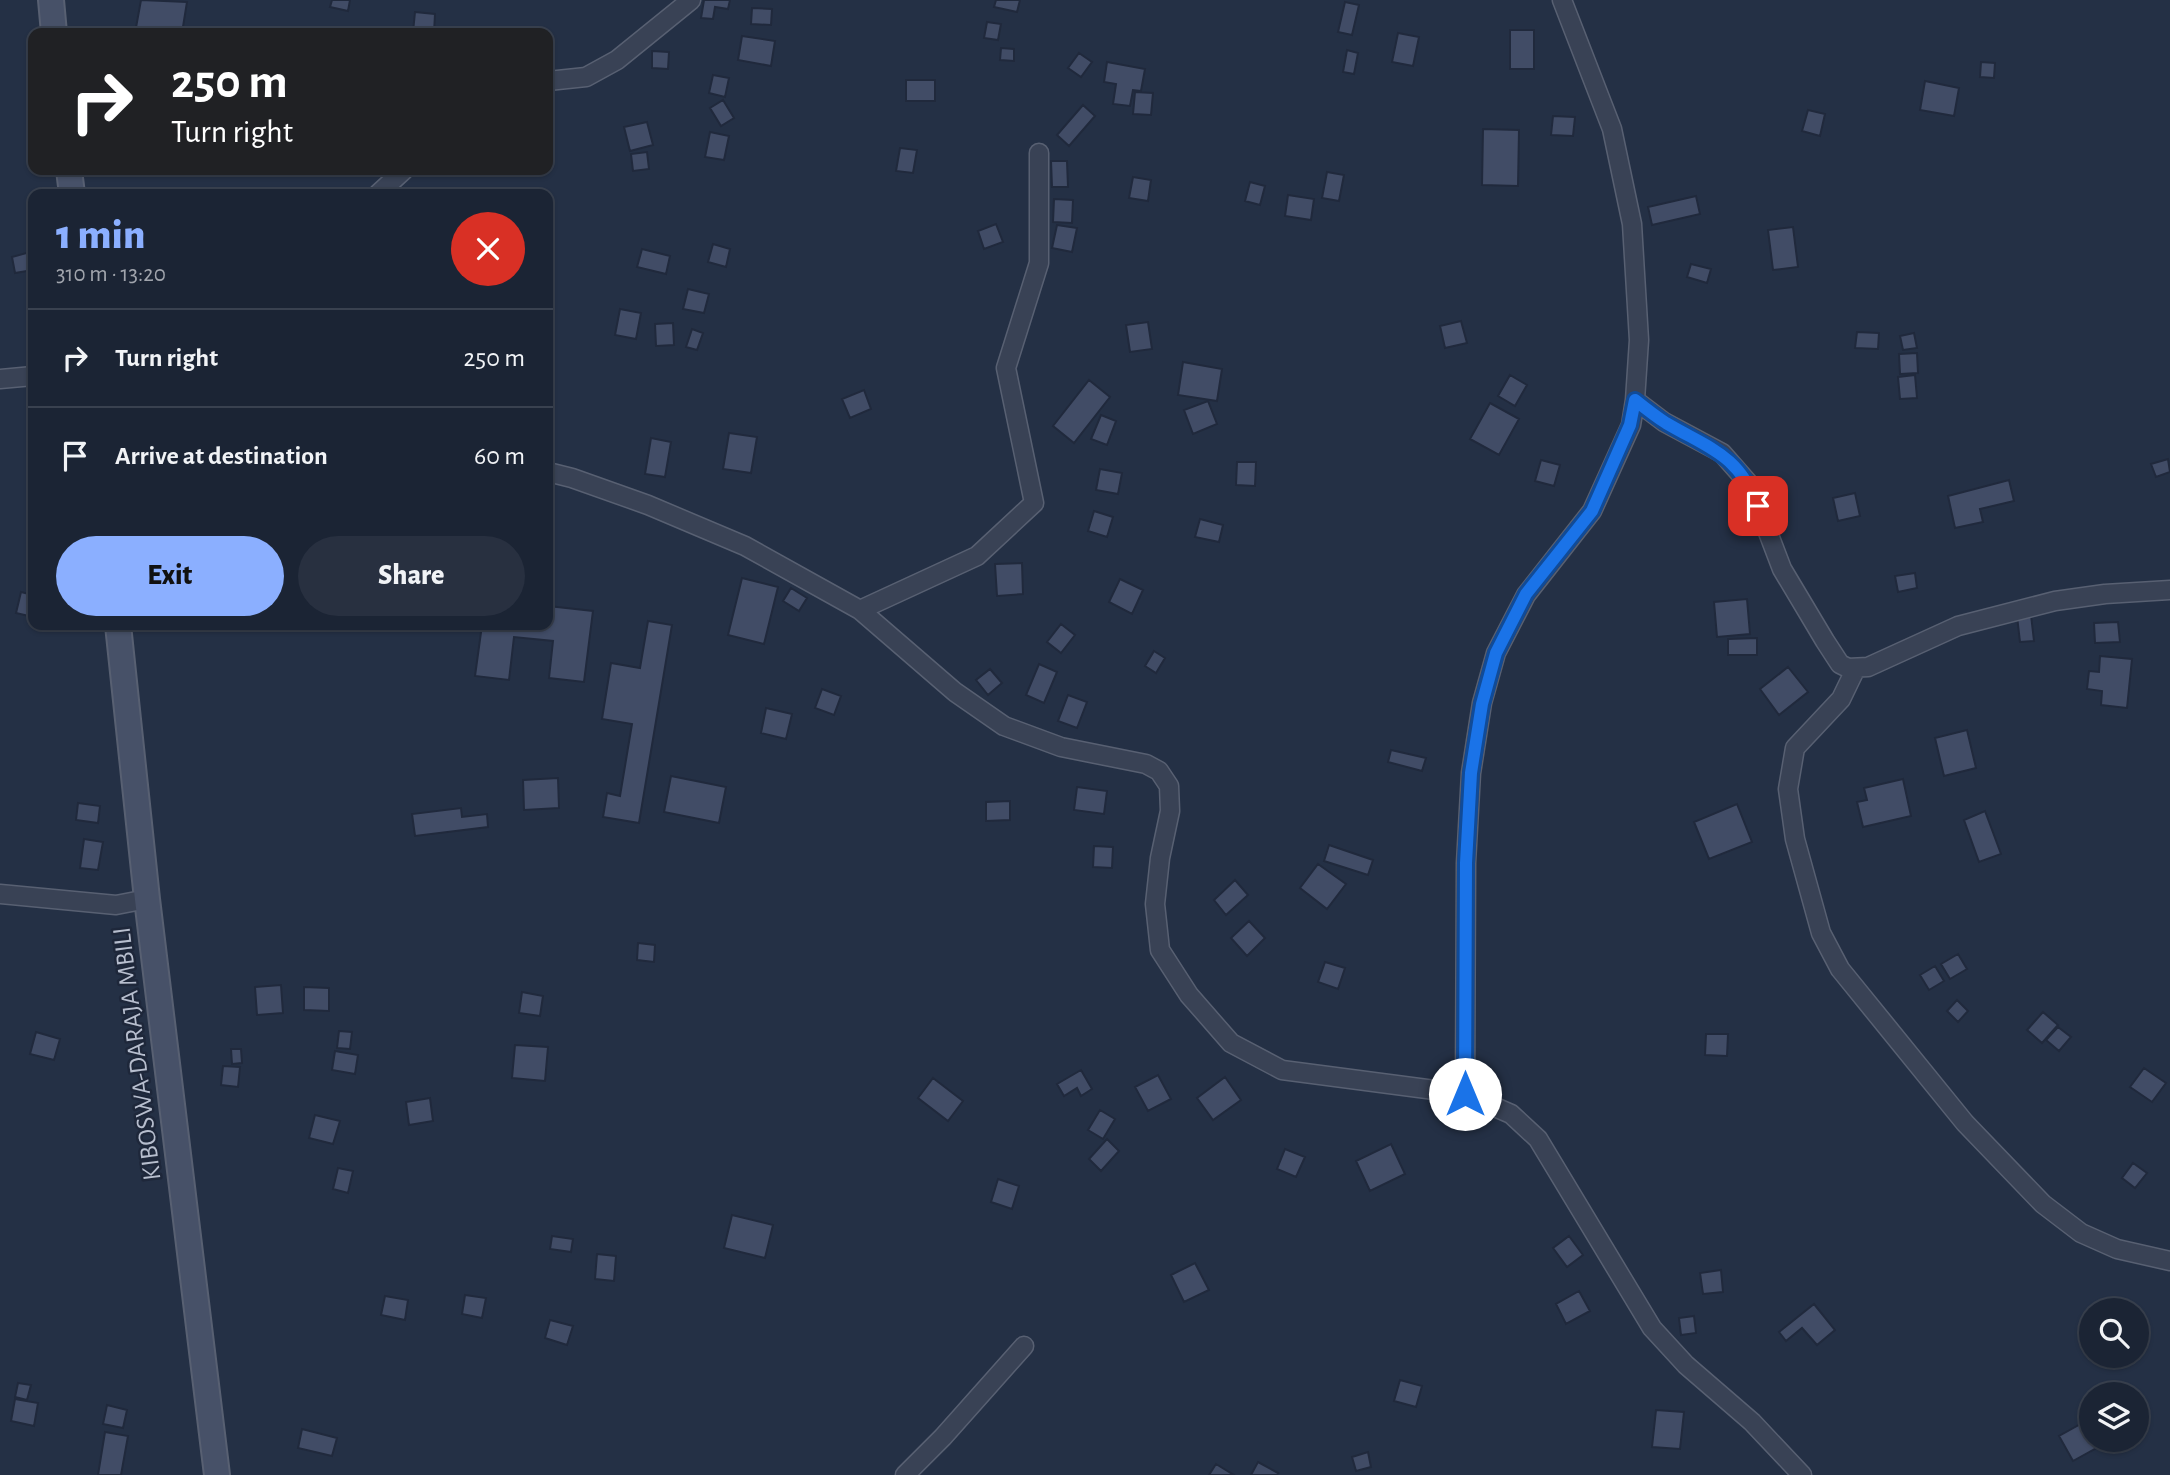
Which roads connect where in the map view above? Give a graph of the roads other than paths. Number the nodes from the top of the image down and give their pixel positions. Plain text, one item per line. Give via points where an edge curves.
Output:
1 (51, 0) edge
2 (691, 0) edge
3 (1562, 0) edge
4 (54, 28) edge
5 (553, 80) edge
6 (1039, 153) dead end
7 (399, 175) edge
8 (383, 189) edge
9 (28, 376) edge
10 (0, 379) edge
11 (1635, 400) junction
12 (553, 473) edge
13 (2170, 590) edge
14 (860, 610) junction
15 (119, 630) edge
16 (1856, 668) junction
17 (0, 894) edge
18 (147, 899) junction
19 (1465, 1094) junction
20 (2170, 1261) edge
21 (1024, 1346) dead end
22 (217, 1475) edge
23 (905, 1475) edge
24 (1802, 1475) edge

1 - 4 main road
2 - 5 street via 617,60 586,77
3 - 11 street via 1612,129 1632,224 1639,340
6 - 14 street via 1039,263 1006,368 1034,503 977,556
7 - 8 street
9 - 10 street
11 - 16 street via 1664,422 1722,453 1750,485 1782,569 1840,664
11 - 19 street via 1630,425 1592,511 1526,594 1496,653 1482,704 1471,773 1467,850
12 - 14 street via 648,505 745,546
13 - 16 street via 2055,601 1958,626 1868,667
14 - 19 street via 955,692 1004,726 1061,747 1146,764 1159,771 1169,786 1170,811 1155,904 1160,950 1189,995 1231,1043 1282,1070
15 - 18 main road, KIBOSWA-DARAJA MBILI
16 - 20 street via 1841,699 1795,748 1788,789 1795,838 1821,933 1840,969 1965,1123 2043,1204 2081,1233 2116,1249
17 - 18 street via 116,905
18 - 22 main road, KIBOSWA-DARAJA MBILI
19 - 24 street via 1511,1114 1538,1139 1652,1328
21 - 23 street

